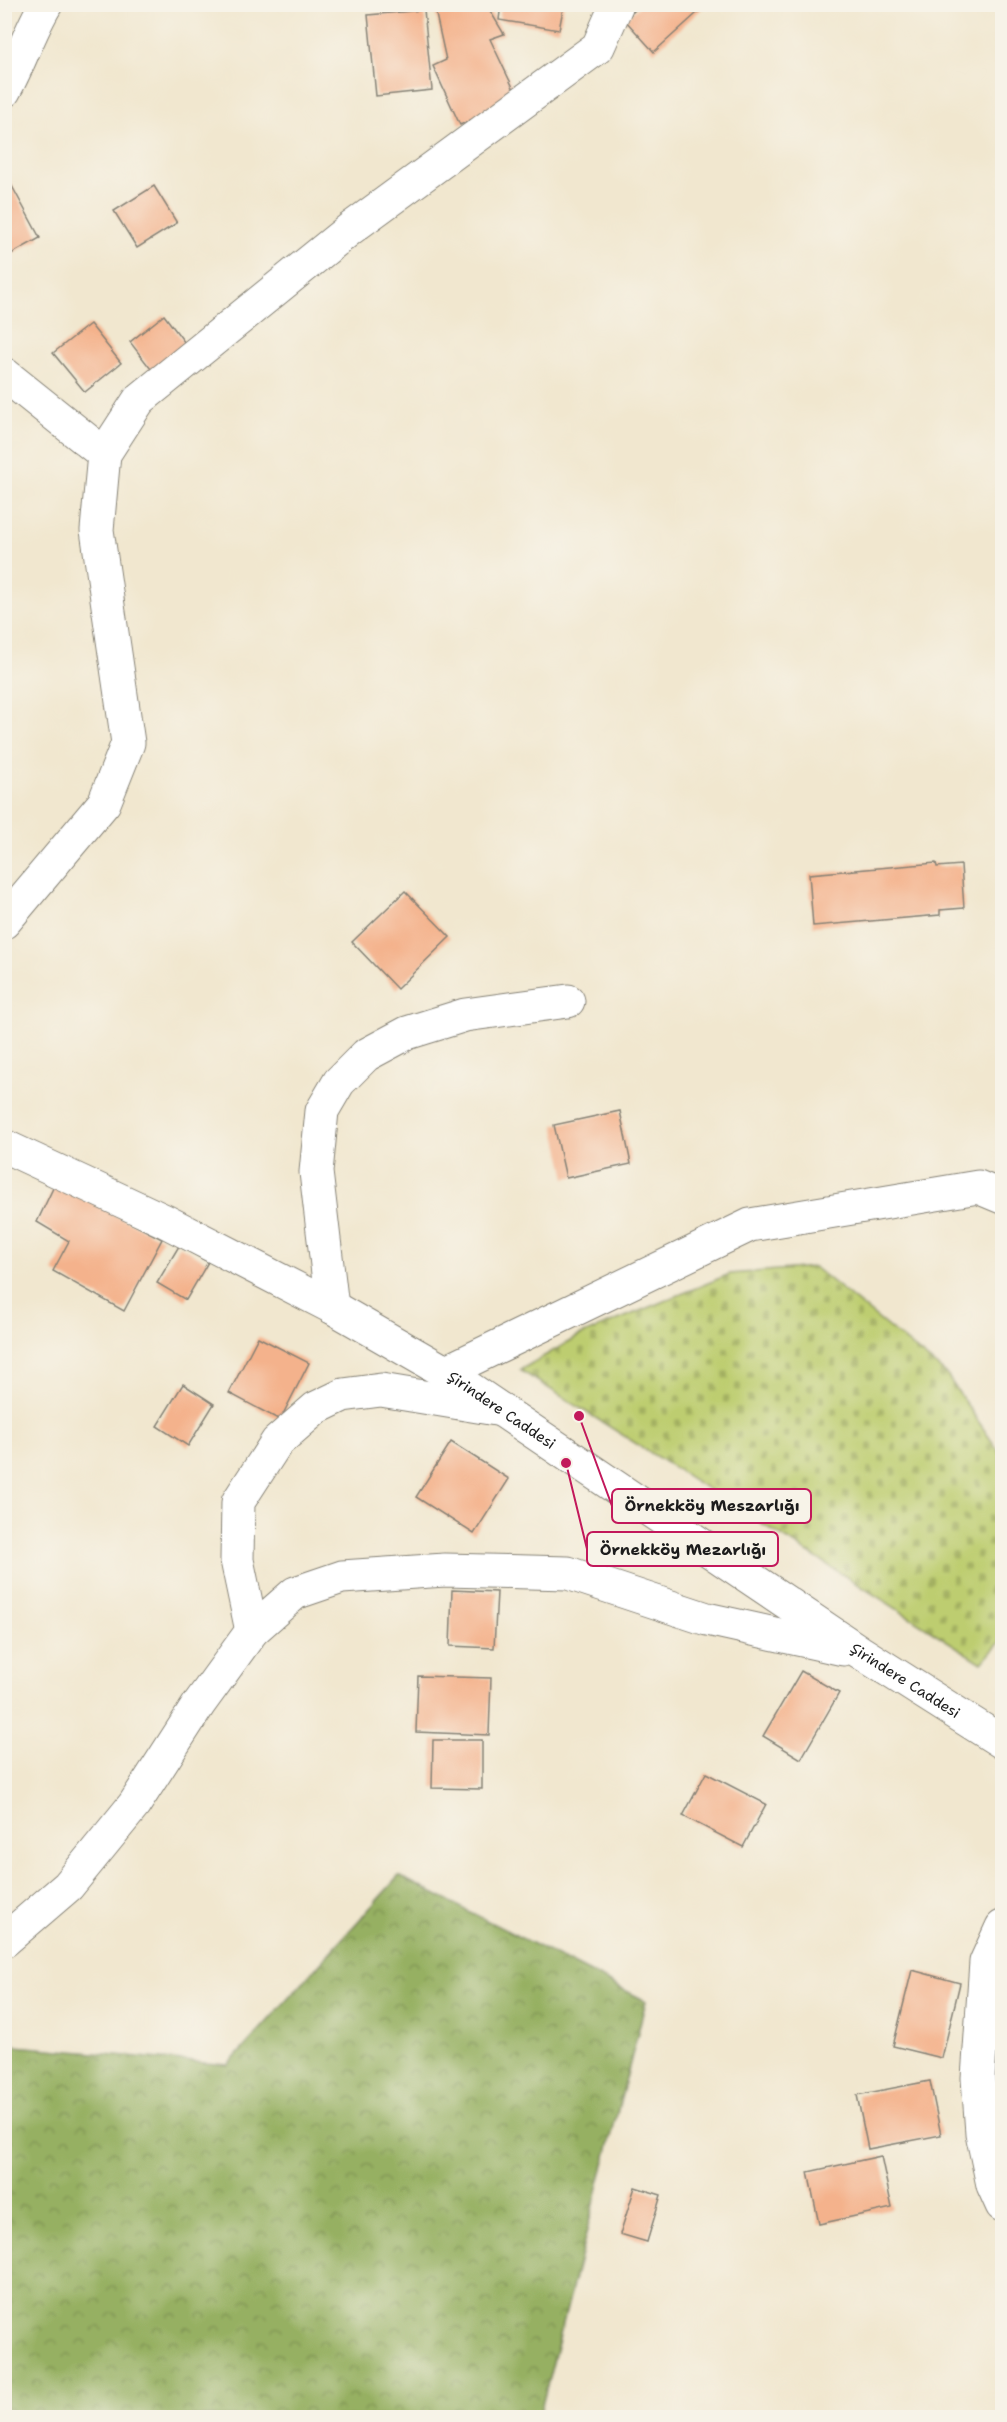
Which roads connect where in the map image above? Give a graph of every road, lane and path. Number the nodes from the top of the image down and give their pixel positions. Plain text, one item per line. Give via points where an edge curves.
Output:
1 (46, 4) edge
2 (617, 4) edge
3 (4, 91) edge
4 (4, 374) edge
5 (104, 454) junction
6 (4, 922) edge
7 (568, 1001) dead end
8 (4, 1146) edge
9 (1002, 1197) edge
10 (332, 1307) junction
11 (445, 1372) junction
12 (502, 1410) junction
13 (252, 1631) junction
14 (860, 1652) junction
15 (1002, 1742) edge
16 (1002, 1927) edge
17 (4, 1941) edge
18 (1002, 2205) edge

1 - 3 street
2 - 5 street via 598,47 350,229 139,400
4 - 5 street
5 - 6 street via 97,530 128,743 104,803
7 - 10 street via 465,1015 407,1033 366,1055 339,1082 322,1111 316,1172
8 - 10 street, Şirindere Caddesi via 165,1221
9 - 11 street via 978,1187 750,1225
10 - 11 street, Şirindere Caddesi
11 - 12 street, Şirindere Caddesi
12 - 13 street via 381,1390 343,1395 316,1408 277,1442 238,1502 237,1560
12 - 14 street, Şirindere Caddesi
13 - 14 street via 295,1593 342,1576 446,1570 568,1573 707,1619
13 - 17 street via 134,1805 68,1886
14 - 15 street, Şirindere Caddesi
16 - 18 street via 987,1962 978,2078 981,2133 993,2185

